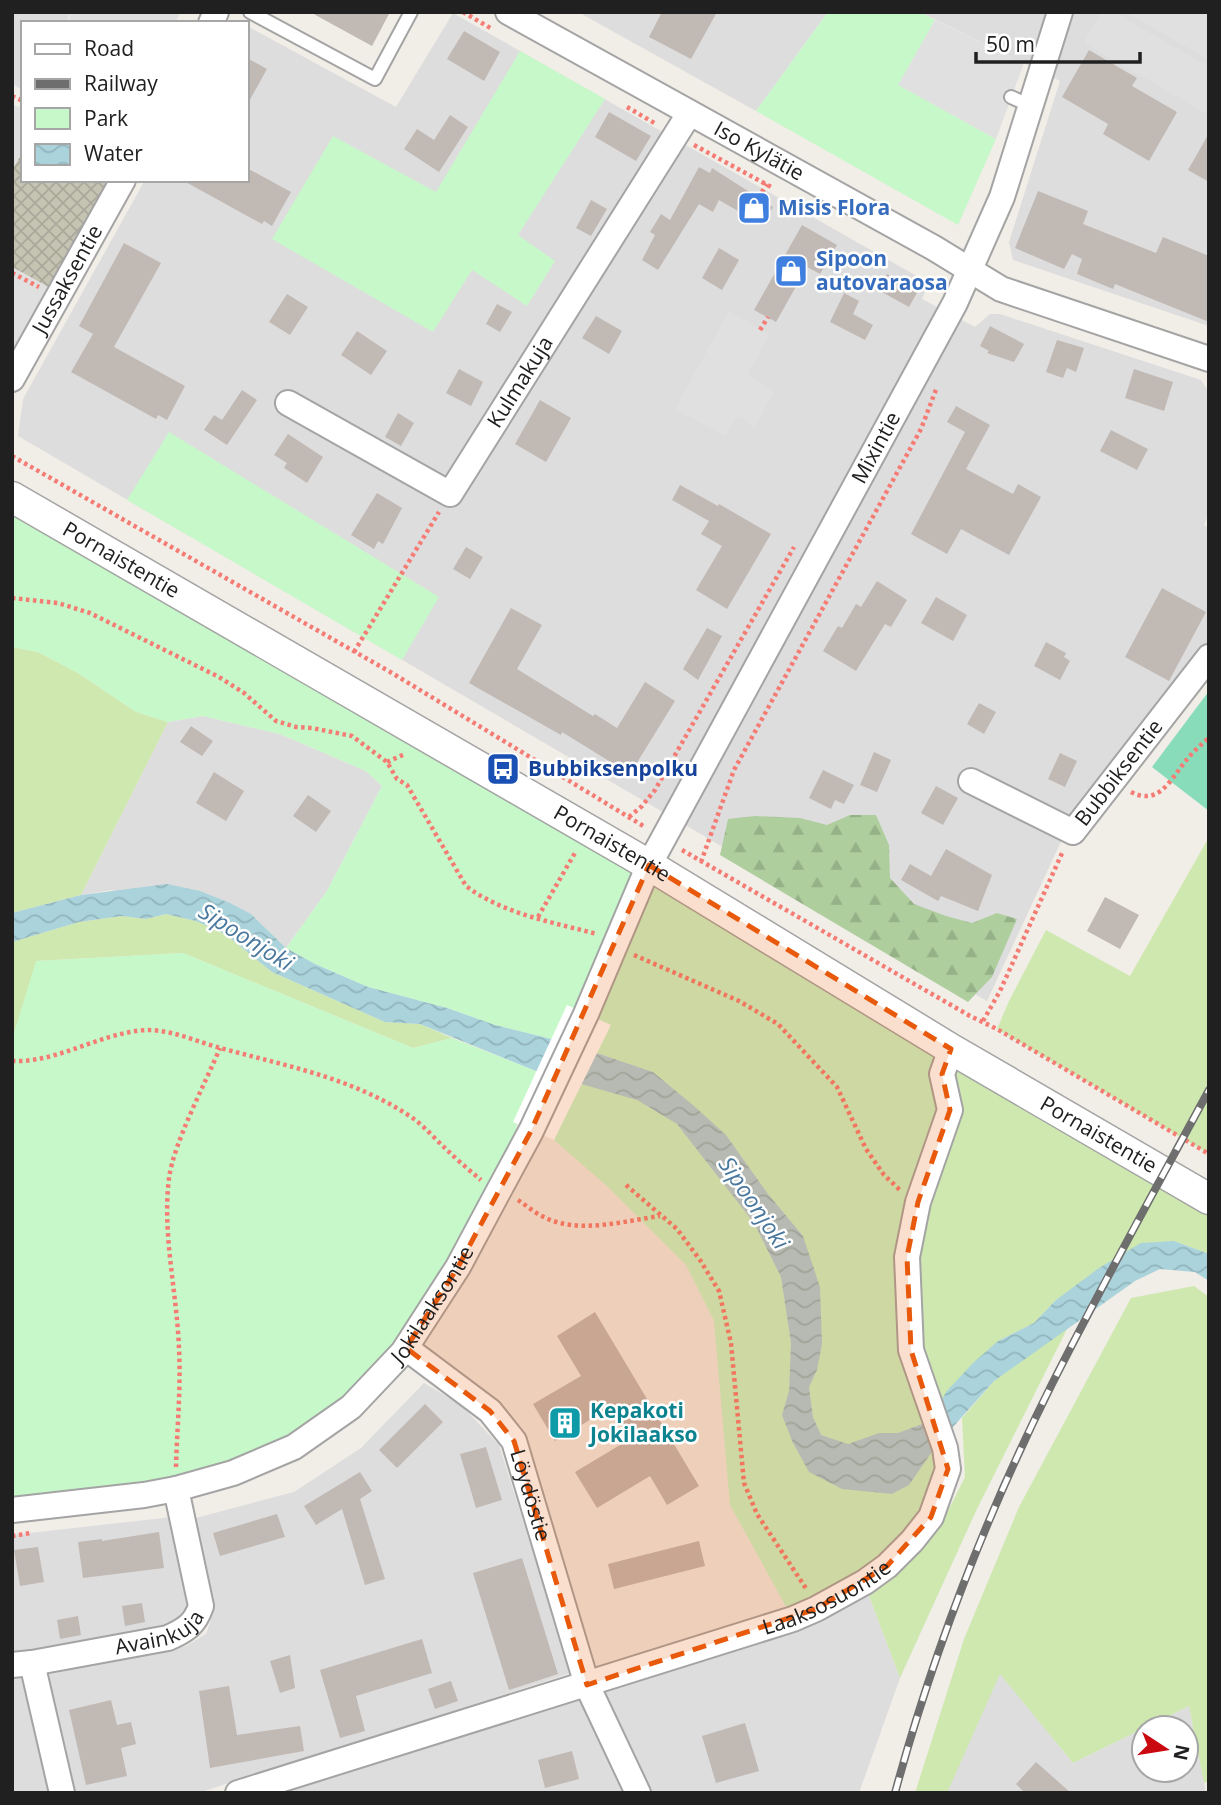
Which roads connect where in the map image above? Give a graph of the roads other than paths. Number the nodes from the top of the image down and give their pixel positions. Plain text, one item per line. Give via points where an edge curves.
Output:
1 (250, 12) edge
2 (411, 12) edge
3 (508, 12) edge
4 (1060, 12) edge
5 (689, 114) junction
6 (122, 182) edge
7 (970, 271) junction
8 (1209, 359) edge
9 (12, 379) edge
10 (288, 403) dead end
11 (12, 497) edge
12 (1209, 657) edge
13 (971, 781) dead end
14 (649, 865) junction
15 (951, 1049) junction
16 (1209, 1199) edge
17 (405, 1349) junction
18 (170, 1481) junction
19 (12, 1510) edge
20 (22, 1664) edge
21 (587, 1685) junction
22 (62, 1793) edge
23 (238, 1793) edge
24 (638, 1793) edge

1 - 2 lane via 374,79
3 - 5 street, Iso Kylätie
4 - 7 street, Mixintie via 1021,101 1002,197
5 - 7 street, Iso Kylätie
5 - 10 street, Kulmakuja via 450,494
6 - 9 street, Jussaksentie
7 - 8 street, Iso Kylätie via 1001,289
7 - 14 street, Mixintie
11 - 14 street, Pornaistentie
12 - 13 street, Bubbiksentie via 1073,832
14 - 15 street, Pornaistentie
14 - 17 street, Jokilaaksontie via 531,1131 458,1267
15 - 16 street, Pornaistentie
15 - 21 street, Laaksosuontie via 942,1074 950,1110 918,1202 907,1257 911,1350 948,1469 931,1517 887,1566 816,1609
17 - 18 street, Jokilaaksontie via 351,1407 295,1447 233,1473
17 - 21 street, Löydöstie via 489,1410 514,1441
18 - 19 street, Jokilaaksontie
18 - 20 street, Avainkuja via 201,1606 196,1620 168,1638
20 - 22 street, Avainkuja
21 - 23 street, Laaksosuontie
21 - 24 street, Löydöstie

